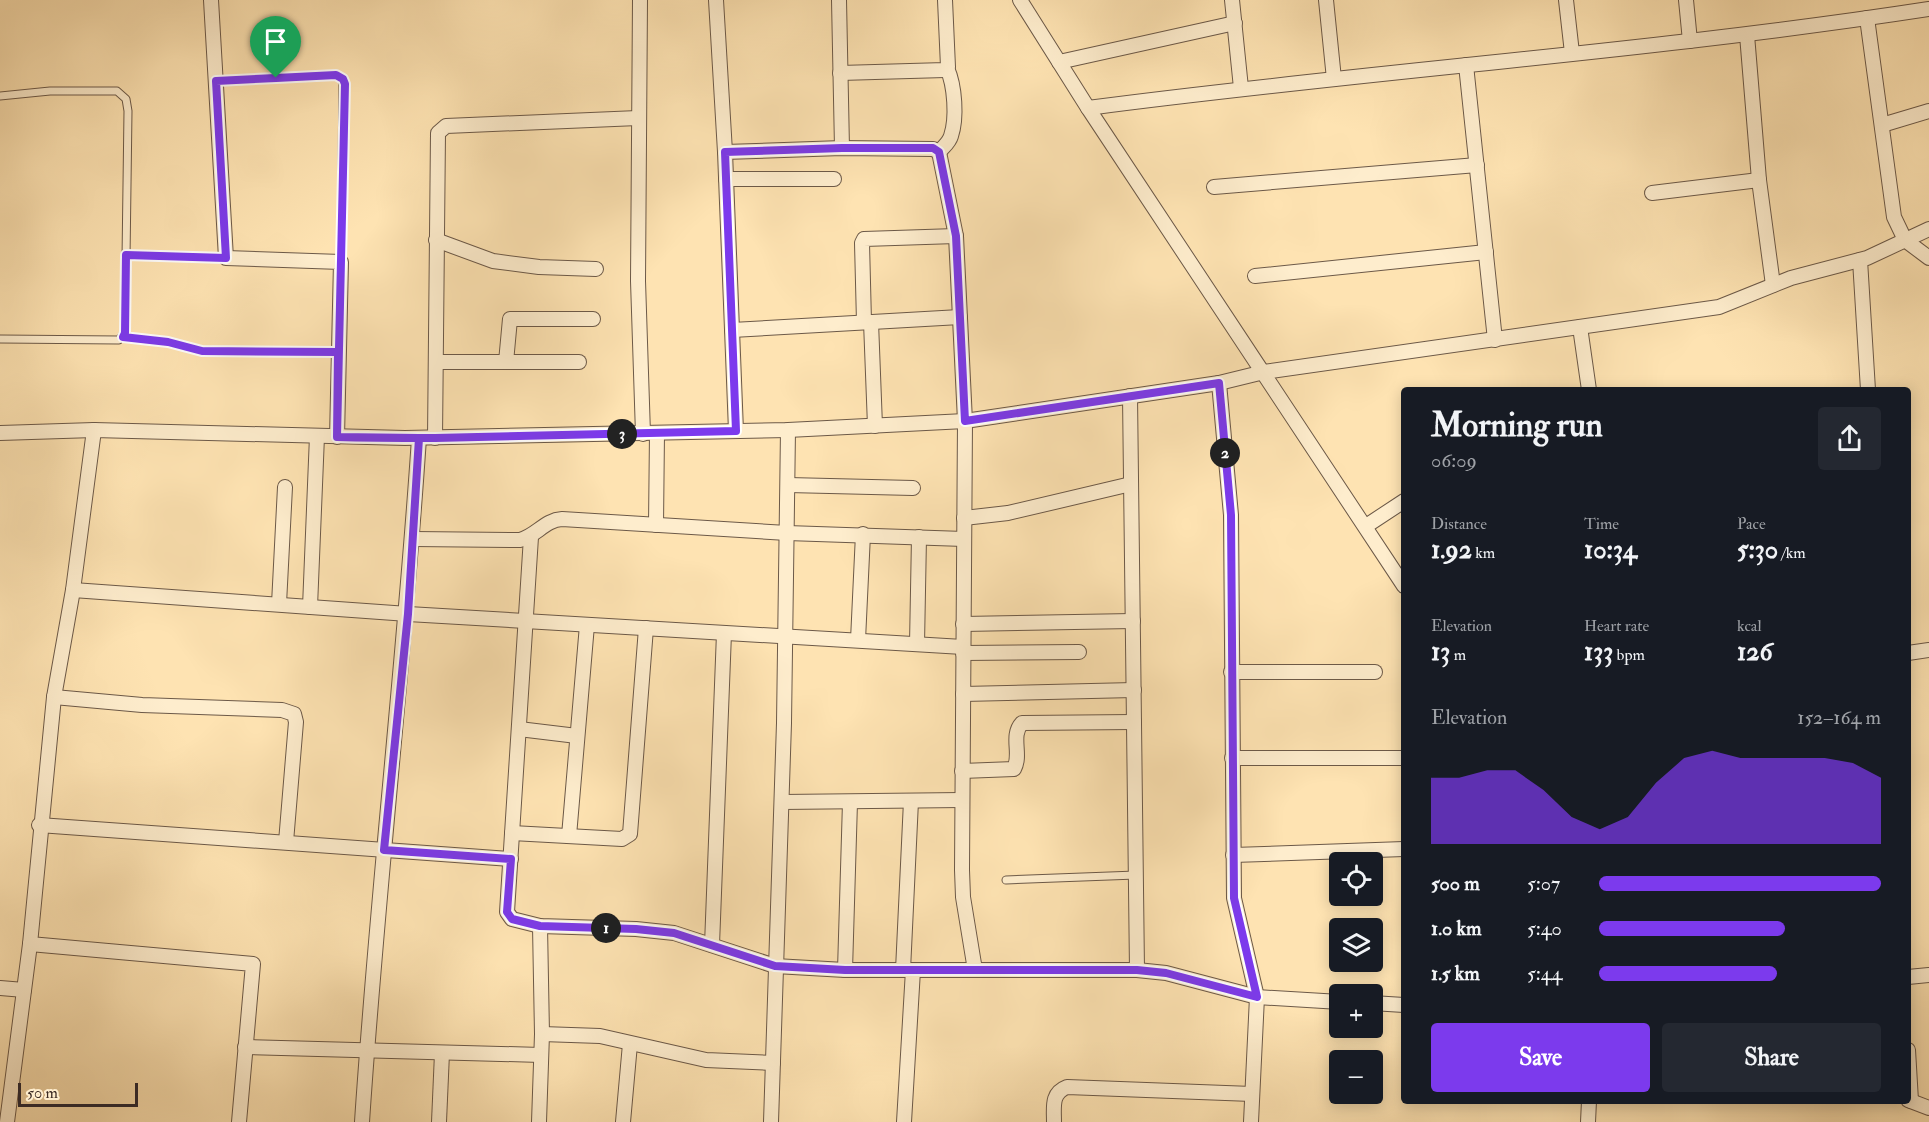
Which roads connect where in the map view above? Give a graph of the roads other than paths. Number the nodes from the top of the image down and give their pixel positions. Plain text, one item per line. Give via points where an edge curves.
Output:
1 (211, 0) edge
2 (640, 0) edge
3 (716, 0) edge
4 (839, 0) edge
5 (945, 0) edge
6 (1020, 0) edge
7 (1232, 0) edge
8 (1326, 0) edge
9 (1566, 0) edge
10 (1686, 0) edge
11 (1929, 9) edge
12 (1868, 18) junction
13 (1234, 23) junction
14 (1747, 35) junction
15 (1690, 41) junction
16 (1572, 53) junction
17 (1059, 63) junction
18 (1466, 65) junction
19 (947, 68) junction
20 (840, 74) junction
21 (1334, 79) junction
22 (216, 81) junction
23 (1241, 88) junction
24 (0, 96) edge
25 (1088, 108) junction
26 (1929, 111) edge
27 (638, 118) junction
28 (1882, 125) junction
29 (842, 148) junction
30 (725, 152) junction
31 (939, 152) junction
32 (1477, 165) junction
33 (726, 179) junction
34 (834, 179) dead end
35 (1760, 180) junction
36 (1214, 187) dead end
37 (1652, 193) dead end
38 (1929, 229) edge
39 (956, 236) junction
40 (436, 240) junction
41 (1905, 240) junction
42 (1486, 252) junction
43 (126, 255) junction
44 (226, 258) junction
45 (1929, 258) edge
46 (1860, 260) junction
47 (341, 262) junction
48 (596, 269) dead end
49 (1255, 276) dead end
50 (1773, 285) junction
51 (960, 317) junction
52 (593, 319) dead end
53 (868, 322) junction
54 (1581, 327) junction
55 (732, 330) junction
56 (123, 337) junction
57 (0, 339) edge
58 (1495, 340) junction
59 (338, 352) junction
60 (435, 362) junction
61 (507, 362) junction
62 (579, 362) dead end
63 (1264, 372) junction
64 (1219, 383) junction
65 (1589, 387) edge
66 (1868, 387) edge
67 (1130, 396) junction
68 (965, 421) junction
69 (875, 426) junction
70 (94, 430) junction
71 (788, 430) junction
72 (736, 431) junction
73 (0, 433) edge
74 (650, 433) junction
75 (317, 436) junction
76 (337, 437) junction
77 (419, 438) junction
78 (435, 438) junction
79 (1131, 483) junction
80 (788, 485) junction
81 (285, 487) dead end
82 (913, 488) dead end
83 (1401, 503) edge
84 (964, 518) junction
85 (656, 525) junction
86 (1366, 526) junction
87 (787, 533) junction
88 (863, 534) junction
89 (531, 537) junction
90 (919, 537) junction
91 (413, 539) junction
92 (964, 539) junction
93 (1401, 581) edge
94 (73, 590) junction
95 (279, 604) junction
96 (310, 607) junction
97 (408, 614) junction
98 (526, 621) junction
99 (1133, 621) junction
100 (963, 624) junction
101 (586, 625) junction
102 (646, 628) junction
103 (724, 633) junction
104 (785, 636) junction
105 (858, 640) junction
106 (917, 644) junction
107 (963, 650) junction
108 (1929, 650) edge
109 (1080, 652) dead end
110 (1911, 653) edge
111 (1231, 672) junction
112 (1375, 672) dead end
113 (1134, 690) junction
114 (963, 694) junction
115 (54, 697) junction
116 (1134, 722) junction
117 (519, 729) junction
118 (577, 736) junction
119 (1232, 758) junction
120 (1401, 758) edge
121 (962, 771) junction
122 (962, 800) junction
123 (911, 801) junction
124 (782, 802) junction
125 (850, 802) junction
126 (39, 825) junction
127 (512, 833) junction
128 (569, 836) junction
129 (286, 842) junction
130 (1401, 849) edge
131 (384, 850) junction
132 (1233, 855) junction
133 (511, 859) junction
134 (1136, 875) junction
135 (1006, 880) dead end
136 (540, 926) junction
137 (30, 944) junction
138 (712, 945) junction
139 (775, 966) junction
140 (845, 970) junction
141 (908, 970) junction
142 (975, 970) junction
143 (1137, 970) junction
144 (1929, 975) edge
145 (1911, 977) edge
146 (0, 987) edge
147 (24, 990) junction
148 (1257, 997) junction
149 (1329, 1001) edge
150 (1383, 1004) edge
151 (1401, 1005) edge
152 (542, 1034) junction
153 (630, 1044) junction
154 (245, 1047) junction
155 (366, 1052) junction
156 (442, 1053) junction
157 (541, 1055) junction
158 (773, 1063) junction
159 (1252, 1094) junction
160 (1911, 1100) edge
161 (1588, 1104) edge
162 (1929, 1108) edge
163 (7, 1122) edge
164 (239, 1122) edge
165 (362, 1122) edge
166 (439, 1122) edge
167 (539, 1122) edge
168 (623, 1122) edge
169 (771, 1122) edge
170 (904, 1122) edge
171 (1054, 1122) edge
172 (1251, 1122) edge
173 (1588, 1122) edge

1 - 22 street
2 - 27 street
3 - 30 street
4 - 20 street
5 - 19 street
6 - 17 street
7 - 13 street
8 - 21 street
9 - 16 street
10 - 15 street
11 - 12 street
12 - 14 street
12 - 28 street
13 - 17 street
13 - 23 street
14 - 15 street
14 - 35 street
15 - 16 street
16 - 18 street
17 - 25 street
18 - 21 street
18 - 32 street
19 - 20 street
19 - 31 street via 952,86 953,127 949,141
20 - 29 street
21 - 23 street
22 - 44 street
22 - 47 lane via 336,75 343,79
23 - 25 street
24 - 43 lane via 50,91 122,93 128,111
25 - 63 street
26 - 28 street
27 - 40 street via 441,129
27 - 74 street via 638,281
28 - 41 street via 1894,217
29 - 30 street
29 - 31 street via 933,148
30 - 33 street
31 - 39 street
32 - 36 street
32 - 42 street
33 - 34 street
33 - 55 street
35 - 37 street
35 - 50 street
38 - 41 street
39 - 51 street
39 - 53 street via 864,239
40 - 48 street via 493,261
40 - 60 street
41 - 45 street
41 - 46 street
42 - 49 street
42 - 58 street
43 - 44 lane
43 - 56 lane
44 - 47 street
46 - 50 street
46 - 66 street
47 - 59 street
50 - 54 street via 1719,307
51 - 53 street
51 - 68 street
52 - 61 street via 510,319
53 - 55 street
53 - 69 street
54 - 58 street
54 - 65 street
55 - 72 street
56 - 57 lane
56 - 59 lane via 202,351
58 - 63 street
59 - 76 street
60 - 61 street
60 - 78 street
61 - 62 street
63 - 64 street
63 - 86 street
64 - 67 street
64 - 111 street via 1231,515
67 - 68 street
67 - 79 street
68 - 69 street
68 - 84 street
69 - 71 street
70 - 73 street
70 - 75 street
70 - 94 street
71 - 72 street
71 - 80 street
72 - 74 street
74 - 78 street
74 - 85 street
75 - 76 street
75 - 96 street
76 - 77 street
77 - 78 street
77 - 91 street
79 - 84 street via 1008,513
79 - 99 street
80 - 82 street
80 - 87 street
81 - 95 street
83 - 86 street
84 - 92 street
85 - 87 street
85 - 89 street via 555,520
86 - 93 street
87 - 88 street
87 - 104 street
88 - 90 street
88 - 105 street
89 - 91 street via 503,541
89 - 98 street
90 - 92 street
90 - 106 street
91 - 97 street
92 - 100 street
94 - 95 street
94 - 115 street
95 - 96 street
96 - 97 street
97 - 98 street
97 - 131 street
98 - 101 street
98 - 117 street
99 - 100 street
99 - 113 street
100 - 107 street
101 - 102 street
101 - 118 street
102 - 103 street
102 - 128 street via 630,834 622,839
103 - 104 street
103 - 138 street
104 - 105 street
104 - 124 street
105 - 106 street
106 - 107 street
107 - 109 street
107 - 114 street
108 - 110 street
111 - 112 street
111 - 119 street
113 - 114 street
113 - 116 street
114 - 121 street
115 - 126 street
115 - 129 street via 282,710 294,714
116 - 121 street via 1022,723 1016,732 1014,769
116 - 134 street
117 - 118 street
117 - 127 street
118 - 128 street
119 - 120 street
119 - 132 street
121 - 122 street
122 - 123 street
122 - 142 street via 963,897
123 - 125 street
123 - 141 street
124 - 125 street
124 - 139 street
125 - 140 street
126 - 129 street
126 - 137 street
127 - 128 street
127 - 133 street
129 - 131 street
130 - 132 street
131 - 133 street
131 - 155 street
132 - 148 street via 1234,898
133 - 136 street via 508,916
134 - 135 lane
134 - 143 street
136 - 138 street via 654,930
136 - 152 street
137 - 147 street
137 - 154 street via 253,964
138 - 139 street
139 - 140 street
139 - 158 street
140 - 141 street
141 - 142 street
141 - 170 street
142 - 143 street
143 - 148 street via 1166,973
144 - 145 street
146 - 147 street
147 - 163 street
148 - 149 street
148 - 159 street
150 - 151 street
152 - 153 street via 600,1035
152 - 157 street
153 - 158 street via 706,1060
153 - 168 street
154 - 155 street
154 - 164 street
155 - 156 street
155 - 165 street
156 - 157 street
156 - 166 street
157 - 167 street
158 - 169 street
159 - 171 street via 1067,1087 1054,1098
159 - 172 street
160 - 162 street
161 - 173 street

